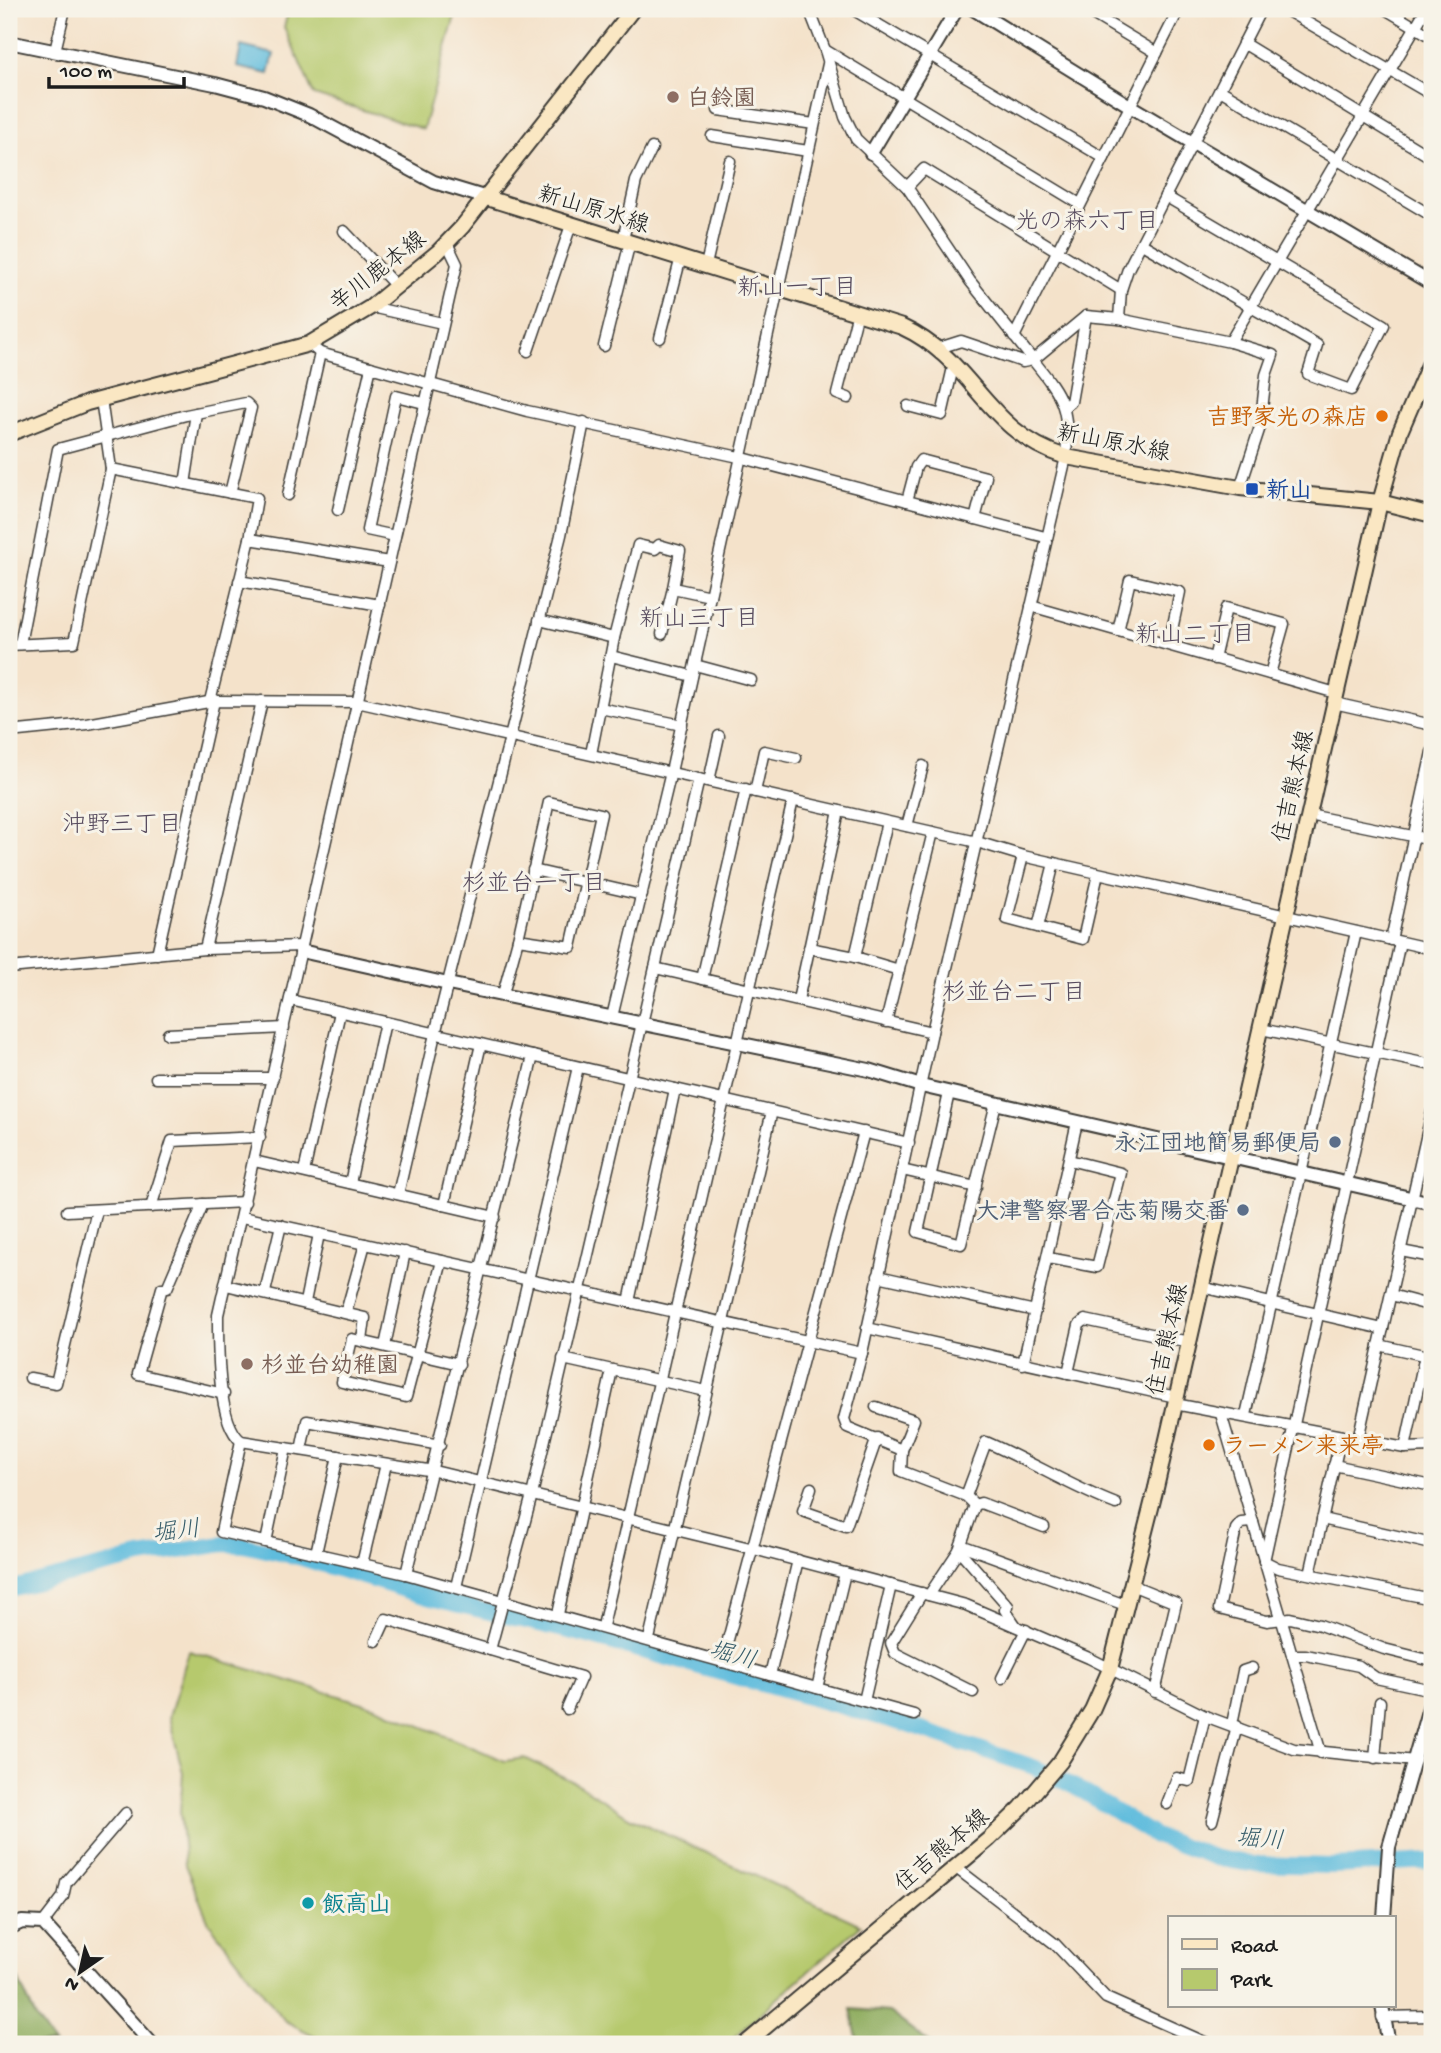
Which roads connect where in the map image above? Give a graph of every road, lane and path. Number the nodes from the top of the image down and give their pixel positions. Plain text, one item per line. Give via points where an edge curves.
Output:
1 (65, 9) edge
2 (633, 9) edge
3 (809, 9) edge
4 (852, 9) edge
5 (957, 9) edge
6 (973, 9) edge
7 (1084, 9) edge
8 (1179, 9) edge
9 (1261, 9) edge
10 (1284, 9) edge
11 (1385, 9) edge
12 (1426, 9) edge
13 (1416, 27) junction
14 (1432, 37) edge
15 (9, 42) edge
16 (1244, 43) junction
17 (825, 50) junction
18 (55, 51) junction
19 (1157, 53) junction
20 (929, 55) junction
21 (828, 64) junction
22 (1391, 71) junction
23 (1220, 90) junction
24 (1432, 95) edge
25 (903, 98) junction
26 (1130, 106) junction
27 (719, 110) dead end
28 (1364, 117) junction
29 (814, 124) junction
30 (712, 136) dead end
31 (1192, 143) junction
32 (652, 148) dead end
33 (808, 151) junction
34 (871, 153) junction
35 (1104, 158) junction
36 (1432, 158) edge
37 (1338, 159) junction
38 (730, 161) dead end
39 (907, 187) junction
40 (1166, 196) junction
41 (486, 198) junction
42 (1080, 204) junction
43 (1305, 211) junction
44 (1432, 216) edge
45 (571, 225) junction
46 (344, 231) dead end
47 (626, 241) junction
48 (447, 243) junction
49 (1142, 244) junction
50 (1058, 250) junction
51 (681, 257) junction
52 (1276, 262) junction
53 (706, 265) junction
54 (1432, 284) edge
55 (396, 286) junction
56 (779, 288) junction
57 (1121, 290) junction
58 (1250, 306) junction
59 (371, 307) junction
60 (858, 312) junction
61 (1086, 316) junction
62 (1119, 319) junction
63 (442, 323) junction
64 (1014, 337) junction
65 (660, 338) dead end
66 (1230, 342) junction
67 (604, 346) dead end
68 (939, 348) junction
69 (314, 349) junction
70 (528, 351) dead end
71 (1432, 358) edge
72 (1033, 360) junction
73 (954, 363) junction
74 (371, 367) junction
75 (428, 383) junction
76 (848, 398) dead end
77 (101, 399) junction
78 (424, 403) junction
79 (908, 405) dead end
80 (1065, 406) junction
81 (196, 413) junction
82 (584, 422) junction
83 (9, 434) edge
84 (107, 437) junction
85 (739, 457) junction
86 (1066, 457) junction
87 (111, 469) junction
88 (185, 484) junction
89 (1240, 488) junction
90 (230, 493) junction
91 (288, 495) dead end
92 (907, 501) junction
93 (1380, 502) junction
94 (338, 510) dead end
95 (1432, 515) edge
96 (975, 519) junction
97 (395, 536) junction
98 (1045, 537) junction
99 (250, 539) junction
100 (389, 562) junction
101 (239, 581) junction
102 (673, 588) junction
103 (710, 596) junction
104 (380, 605) junction
105 (1031, 606) junction
106 (539, 620) junction
107 (1118, 631) junction
108 (662, 634) dead end
109 (614, 638) junction
110 (1169, 644) junction
111 (14, 645) edge
112 (611, 656) junction
113 (1214, 659) junction
114 (693, 671) junction
115 (1270, 674) junction
116 (751, 680) dead end
117 (1335, 698) junction
118 (212, 701) junction
119 (262, 701) junction
120 (357, 702) junction
121 (600, 708) junction
122 (682, 724) junction
123 (1432, 725) edge
124 (9, 732) edge
125 (719, 736) dead end
126 (513, 737) junction
127 (1432, 752) edge
128 (591, 754) junction
129 (796, 758) dead end
130 (923, 766) dead end
131 (671, 772) junction
132 (704, 780) junction
133 (750, 790) junction
134 (793, 800) junction
135 (839, 811) junction
136 (1309, 815) junction
137 (887, 822) junction
138 (907, 826) junction
139 (933, 832) junction
140 (1414, 837) junction
141 (1432, 840) edge
142 (978, 842) junction
143 (1023, 856) junction
144 (1054, 863) junction
145 (533, 870) junction
146 (1098, 874) junction
147 (586, 881) junction
148 (642, 895) junction
149 (1286, 916) junction
150 (1038, 927) junction
151 (1356, 932) junction
152 (518, 939) junction
153 (1395, 941) junction
154 (302, 948) junction
155 (809, 948) junction
156 (205, 949) junction
157 (1432, 950) edge
158 (157, 954) junction
159 (855, 957) junction
160 (9, 968) edge
161 (655, 968) junction
162 (899, 970) junction
163 (702, 979) junction
164 (448, 984) junction
165 (751, 989) junction
166 (503, 994) junction
167 (290, 1000) junction
168 (798, 1000) junction
169 (340, 1012) junction
170 (612, 1017) junction
171 (385, 1022) junction
172 (887, 1022) junction
173 (642, 1024) junction
174 (284, 1028) junction
175 (1261, 1029) junction
176 (932, 1032) junction
177 (168, 1034) dead end
178 (435, 1034) junction
179 (1330, 1043) junction
180 (481, 1044) junction
181 (737, 1044) junction
182 (1376, 1053) junction
183 (533, 1056) junction
184 (1432, 1065) edge
185 (578, 1067) junction
186 (156, 1078) dead end
187 (273, 1078) junction
188 (628, 1078) junction
189 (921, 1086) junction
190 (675, 1089) junction
191 (949, 1093) junction
192 (725, 1100) junction
193 (996, 1103) junction
194 (772, 1111) junction
195 (1432, 1111) edge
196 (1077, 1122) junction
197 (864, 1132) junction
198 (260, 1137) junction
199 (909, 1143) junction
200 (1232, 1157) junction
201 (1069, 1160) junction
202 (254, 1161) junction
203 (902, 1170) junction
204 (304, 1172) junction
205 (1300, 1174) junction
206 (931, 1177) junction
207 (350, 1183) junction
208 (1346, 1185) junction
209 (976, 1187) junction
210 (398, 1195) junction
211 (1413, 1199) junction
212 (245, 1202) junction
213 (1432, 1203) edge
214 (203, 1204) junction
215 (444, 1205) junction
216 (151, 1207) junction
217 (97, 1210) junction
218 (67, 1211) dead end
219 (242, 1217) junction
220 (495, 1217) junction
221 (281, 1225) junction
222 (320, 1234) junction
223 (365, 1244) junction
224 (1402, 1251) junction
225 (405, 1252) junction
226 (1432, 1257) edge
227 (1048, 1258) junction
228 (442, 1261) junction
229 (482, 1269) junction
230 (878, 1276) junction
231 (527, 1279) junction
232 (226, 1285) junction
233 (1201, 1287) junction
234 (579, 1291) junction
235 (265, 1292) junction
236 (1391, 1295) junction
237 (305, 1302) junction
238 (629, 1302) junction
239 (1271, 1303) junction
240 (1432, 1306) edge
241 (1035, 1311) junction
242 (346, 1312) junction
243 (674, 1312) junction
244 (1318, 1314) junction
245 (722, 1322) junction
246 (867, 1328) junction
247 (1382, 1329) junction
248 (362, 1341) junction
249 (808, 1341) junction
250 (1189, 1342) junction
251 (1380, 1345) junction
252 (385, 1346) junction
253 (862, 1353) junction
254 (420, 1355) junction
255 (1429, 1356) edge
256 (563, 1359) junction
257 (459, 1364) junction
258 (1023, 1364) junction
259 (612, 1370) junction
260 (1068, 1373) junction
261 (30, 1378) dead end
262 (659, 1380) junction
263 (706, 1391) junction
264 (224, 1394) junction
265 (1176, 1401) junction
266 (876, 1407) dead end
267 (1221, 1413) junction
268 (1246, 1415) junction
269 (1293, 1426) junction
270 (1341, 1436) junction
271 (877, 1438) junction
272 (1358, 1439) junction
273 (241, 1441) junction
274 (440, 1445) junction
275 (1432, 1447) edge
276 (286, 1448) junction
277 (1405, 1448) junction
278 (301, 1450) junction
279 (902, 1450) junction
280 (338, 1456) junction
281 (386, 1464) junction
282 (1334, 1465) junction
283 (434, 1471) junction
284 (481, 1483) junction
285 (1432, 1486) edge
286 (811, 1488) dead end
287 (532, 1495) junction
288 (966, 1496) junction
289 (1116, 1504) dead end
290 (975, 1505) junction
291 (582, 1507) junction
292 (627, 1518) junction
293 (1322, 1519) junction
294 (1253, 1522) junction
295 (1044, 1527) dead end
296 (675, 1530) junction
297 (266, 1542) junction
298 (1432, 1544) edge
299 (750, 1548) junction
300 (960, 1548) junction
301 (316, 1553) junction
302 (798, 1560) junction
303 (1264, 1561) junction
304 (362, 1564) junction
305 (845, 1573) junction
306 (407, 1574) junction
307 (1310, 1574) junction
308 (891, 1584) junction
309 (1133, 1586) junction
310 (456, 1587) junction
311 (926, 1594) junction
312 (1432, 1599) edge
313 (506, 1600) junction
314 (1128, 1606) junction
315 (558, 1614) junction
316 (1282, 1619) junction
317 (603, 1626) junction
318 (1021, 1628) junction
319 (649, 1639) junction
320 (376, 1641) dead end
321 (490, 1650) junction
322 (1292, 1655) junction
323 (1432, 1661) edge
324 (722, 1662) junction
325 (1252, 1668) dead end
326 (1110, 1669) junction
327 (769, 1675) junction
328 (1002, 1678) dead end
329 (817, 1688) junction
330 (1432, 1690) edge
331 (973, 1692) dead end
332 (1155, 1692) junction
333 (1432, 1697) edge
334 (864, 1701) junction
335 (1380, 1702) dead end
336 (568, 1709) dead end
337 (914, 1715) dead end
338 (1205, 1716) junction
339 (1235, 1725) junction
340 (1426, 1746) edge
341 (1321, 1753) junction
342 (1375, 1758) junction
343 (1415, 1761) junction
344 (1167, 1804) dead end
345 (126, 1814) dead end
346 (1212, 1821) dead end
347 (955, 1867) junction
348 (1384, 1916) edge
349 (43, 1923) junction
350 (9, 1928) edge
351 (1382, 2011) edge
352 (1432, 2017) edge
353 (152, 2044) edge
354 (745, 2044) edge
355 (1209, 2044) edge
356 (1389, 2044) edge

1 - 18 street
2 - 41 main road, 辛川鹿本線
3 - 17 street
4 - 20 street
5 - 20 street
6 - 26 street
7 - 19 street
8 - 19 street
9 - 16 street
10 - 22 street
11 - 13 street
12 - 13 street
13 - 14 street
13 - 22 street
15 - 18 street
16 - 23 street
16 - 28 street
17 - 21 street
17 - 25 street
18 - 41 street via 264,97 309,115 434,182
19 - 26 street
20 - 25 street
20 - 35 street
21 - 29 street
21 - 34 street via 845,117 856,139
22 - 24 street
22 - 28 street
23 - 31 street
23 - 37 street
25 - 34 street
25 - 42 street
26 - 31 street
26 - 35 street
27 - 29 street
28 - 36 street
28 - 37 street
29 - 33 street
30 - 33 street
31 - 40 street
31 - 43 street
32 - 47 street via 636,181
33 - 56 street
34 - 39 street
35 - 42 street
37 - 43 street
37 - 44 street
38 - 53 street
39 - 50 street via 924,169
39 - 64 street
40 - 49 street
40 - 52 street
41 - 45 main road, 新山原水線
41 - 48 main road, 辛川鹿本線
42 - 50 street
43 - 52 street
43 - 54 street
45 - 47 main road, 新山原水線
45 - 70 street
46 - 55 street
47 - 51 main road, 新山原水線
47 - 67 street
48 - 55 main road, 辛川鹿本線
48 - 63 street via 457,264
49 - 57 street
49 - 58 street
50 - 57 street
50 - 64 street
51 - 53 main road, 新山原水線
51 - 65 street
52 - 58 street
52 - 58 street via 1384,325 1351,390 1308,374 1317,345
53 - 56 main road, 新山原水線
55 - 59 main road, 辛川鹿本線
56 - 60 main road, 新山原水線
56 - 85 street
57 - 62 street
58 - 66 street
59 - 63 street
59 - 69 main road, 辛川鹿本線
60 - 68 main road, 新山原水線 via 902,327
60 - 76 street via 837,394
61 - 62 street
61 - 72 street
61 - 80 street via 1071,402
62 - 66 street
63 - 75 street
64 - 72 street
66 - 89 street via 1273,355 1266,375 1261,427
68 - 72 street via 961,341 1023,362
68 - 73 main road, 新山原水線
69 - 74 street
69 - 77 main road, 辛川鹿本線
69 - 91 street
71 - 93 main road, 住吉熊本線 via 1400,432
72 - 80 street
73 - 79 street via 942,415
73 - 86 main road, 新山原水線 via 1017,435
74 - 75 street
74 - 94 street
75 - 78 street
75 - 82 street
77 - 83 main road, 辛川鹿本線
77 - 84 street
78 - 97 street
78 - 97 street via 396,396 367,530
80 - 86 street
81 - 84 street
81 - 88 street
81 - 90 street via 246,403 251,408
82 - 85 street
82 - 106 street
84 - 87 street
84 - 111 street via 58,449
85 - 92 street
85 - 103 street
86 - 89 main road, 新山原水線
86 - 98 street
87 - 88 street
87 - 111 street via 74,642
88 - 90 street
89 - 93 main road, 新山原水線
90 - 99 street via 257,498
92 - 96 street
92 - 96 street via 921,460 986,477
93 - 95 main road
93 - 117 main road, 住吉熊本線
96 - 98 street
97 - 100 street
98 - 105 street
99 - 100 street
99 - 101 street
100 - 104 street
101 - 104 street
101 - 118 street
102 - 103 street
102 - 108 street
102 - 109 street via 680,551 638,545
103 - 114 street
104 - 120 street
105 - 107 street
105 - 142 street
106 - 109 street
106 - 126 street
107 - 110 street
107 - 110 street via 1130,580 1180,592
109 - 112 street
110 - 113 street
112 - 114 street
112 - 121 street
113 - 115 street
113 - 115 street via 1226,608 1284,624
114 - 116 street
114 - 122 street
115 - 117 street
117 - 123 street
117 - 136 main road, 住吉熊本線
118 - 119 street
118 - 124 street via 87,724
118 - 158 street
119 - 120 street
119 - 156 street
120 - 126 street
120 - 154 street
121 - 122 street
121 - 128 street
122 - 131 street
125 - 132 street
126 - 128 street
126 - 164 street via 507,742
127 - 140 street
128 - 131 street
129 - 133 street via 764,751
130 - 138 street
131 - 132 street
131 - 148 street
132 - 133 street
132 - 161 street
133 - 134 street
133 - 163 street
134 - 135 street
134 - 165 street
135 - 137 street
135 - 155 street
136 - 140 street
136 - 149 main road, 住吉熊本線
137 - 138 street
137 - 159 street
138 - 139 street
139 - 142 street
139 - 162 street
140 - 141 street
140 - 153 street
142 - 143 street
142 - 176 street
143 - 144 street
143 - 150 street via 1007,919
144 - 146 street
144 - 150 street
145 - 147 street
145 - 147 street via 549,802 601,814
145 - 152 street
146 - 149 street
146 - 150 street via 1083,939
147 - 148 street
147 - 152 street via 571,947
148 - 170 street
149 - 151 street
149 - 175 main road, 住吉熊本線
151 - 153 street
151 - 179 street
152 - 166 street
153 - 157 street
153 - 182 street
154 - 156 street
154 - 164 street
154 - 167 street
155 - 159 street
155 - 168 street
156 - 158 street
158 - 160 street
159 - 162 street
161 - 163 street
161 - 173 street
162 - 172 street
163 - 165 street
164 - 166 street
164 - 178 street
165 - 168 street
165 - 181 street
166 - 170 street
167 - 169 street
167 - 174 street
168 - 172 street
169 - 171 street
169 - 204 street
170 - 173 street
171 - 178 street
171 - 207 street
172 - 176 street
173 - 181 street
173 - 188 street
174 - 177 street
174 - 187 street
175 - 179 street
175 - 200 main road, 住吉熊本線
176 - 189 street
178 - 180 street
178 - 210 street
179 - 182 street
179 - 205 street
180 - 183 street
180 - 215 street
181 - 189 street via 869,1070
181 - 192 street
182 - 184 street
182 - 208 street
183 - 185 street
183 - 220 street
185 - 188 street
185 - 231 street
186 - 187 street
187 - 198 street
188 - 190 street
188 - 234 street
189 - 191 street
189 - 199 street
190 - 192 street
190 - 238 street
191 - 193 street
191 - 206 street
192 - 194 street
192 - 243 street
193 - 196 street
193 - 209 street
194 - 197 street
194 - 245 street
195 - 211 street
196 - 200 street
196 - 201 street
197 - 199 street
197 - 249 street
198 - 202 street
198 - 216 street via 172,1140
199 - 203 street
200 - 205 street
200 - 233 main road, 住吉熊本線
201 - 227 street
201 - 227 street via 1121,1172 1097,1267
202 - 204 street
202 - 212 street
203 - 206 street
203 - 230 street
204 - 207 street
205 - 208 street
205 - 239 street
206 - 209 street
206 - 209 street via 918,1232 961,1244
207 - 210 street
208 - 211 street
208 - 244 street
210 - 215 street
211 - 213 street
211 - 224 street
212 - 214 street
212 - 219 street
214 - 216 street
214 - 264 street via 167,1288 162,1289 138,1374
215 - 220 street
216 - 217 street
217 - 218 street
217 - 261 street via 56,1383
219 - 221 street
219 - 232 street
220 - 229 street
221 - 222 street
221 - 235 street
222 - 223 street
222 - 237 street
223 - 225 street
223 - 242 street
224 - 226 street
224 - 236 street
225 - 228 street
225 - 252 street
227 - 241 street
228 - 229 street
228 - 254 street
229 - 231 street
229 - 257 street
230 - 241 street
230 - 246 street
231 - 234 street
231 - 284 street
232 - 235 street
232 - 264 street via 218,1315
233 - 239 street
233 - 250 main road, 住吉熊本線
234 - 238 street
234 - 256 street
235 - 237 street
236 - 240 street
236 - 247 street
237 - 242 street
238 - 243 street
239 - 244 street
239 - 268 street
241 - 258 street
242 - 248 street via 365,1318
243 - 245 street
243 - 262 street
244 - 247 street
244 - 269 street
245 - 249 street
245 - 263 street
246 - 253 street
246 - 258 street
247 - 251 street
248 - 252 street
248 - 254 street via 352,1339 342,1382 406,1397
249 - 253 street
249 - 299 street
250 - 260 street via 1085,1320 1079,1325
250 - 265 main road, 住吉熊本線
251 - 255 street
251 - 272 street
252 - 254 street
253 - 271 street via 844,1419 847,1426
254 - 257 street
255 - 277 street
256 - 259 street
256 - 287 street
257 - 274 street
258 - 260 street
259 - 262 street
259 - 291 street
260 - 265 street
262 - 263 street
262 - 292 street
263 - 296 street
264 - 273 street via 230,1428
265 - 267 street
265 - 309 main road, 住吉熊本線
266 - 279 street via 914,1420
267 - 268 street
267 - 294 street
268 - 269 street
269 - 270 street
269 - 303 street
270 - 272 street
270 - 282 street
271 - 279 street
271 - 286 street via 846,1526 803,1511
272 - 277 street
273 - 276 street
273 - 297 street via 221,1532
274 - 278 street via 307,1421
274 - 283 street
275 - 277 street
276 - 278 street
276 - 297 street
278 - 280 street
279 - 288 street via 901,1471
280 - 281 street
280 - 301 street
281 - 283 street
281 - 304 street
282 - 285 street
282 - 293 street
283 - 284 street
283 - 306 street
284 - 287 street
284 - 310 street
287 - 291 street
287 - 313 street
288 - 289 street via 986,1442
288 - 290 street
290 - 295 street via 981,1503 1020,1523
290 - 300 street
291 - 292 street
291 - 315 street
292 - 296 street
292 - 317 street
293 - 298 street
293 - 307 street
294 - 303 street
294 - 316 street via 1241,1523 1236,1529 1219,1609 1267,1621
296 - 299 street
296 - 319 street
297 - 301 street
299 - 302 street
299 - 324 street
300 - 311 street
300 - 314 street
300 - 318 street
301 - 304 street
302 - 305 street
302 - 327 street
303 - 307 street
303 - 316 street
304 - 306 street
305 - 308 street
305 - 329 street
306 - 310 street
307 - 312 street
308 - 311 street
308 - 334 street
309 - 314 main road, 住吉熊本線
309 - 332 street via 1176,1603
310 - 313 street
311 - 318 street
311 - 331 street via 891,1643 895,1653
313 - 315 street
313 - 321 street
314 - 326 main road, 住吉熊本線
315 - 317 street
316 - 322 street
316 - 323 street via 1320,1625
317 - 319 street
318 - 326 street
318 - 328 street
319 - 324 street
320 - 321 street via 386,1619
321 - 336 street via 581,1677
322 - 330 street via 1359,1666 1376,1678
322 - 341 street
324 - 327 street
325 - 339 street via 1243,1671
326 - 332 street
326 - 347 main road, 住吉熊本線 via 1092,1710 1060,1762 1021,1808
327 - 329 street
329 - 334 street
332 - 338 street
333 - 340 street
334 - 337 street
335 - 342 street
338 - 339 street
338 - 344 street via 1189,1781 1177,1778
339 - 341 street via 1294,1749
339 - 346 street
340 - 343 street
341 - 342 street
342 - 343 street
343 - 348 street via 1387,1859
345 - 349 street via 66,1883 63,1897
347 - 354 main road, 住吉熊本線
347 - 355 street via 1055,1944 1106,1998
349 - 350 street via 22,1922
349 - 353 street
351 - 352 street
351 - 356 street

